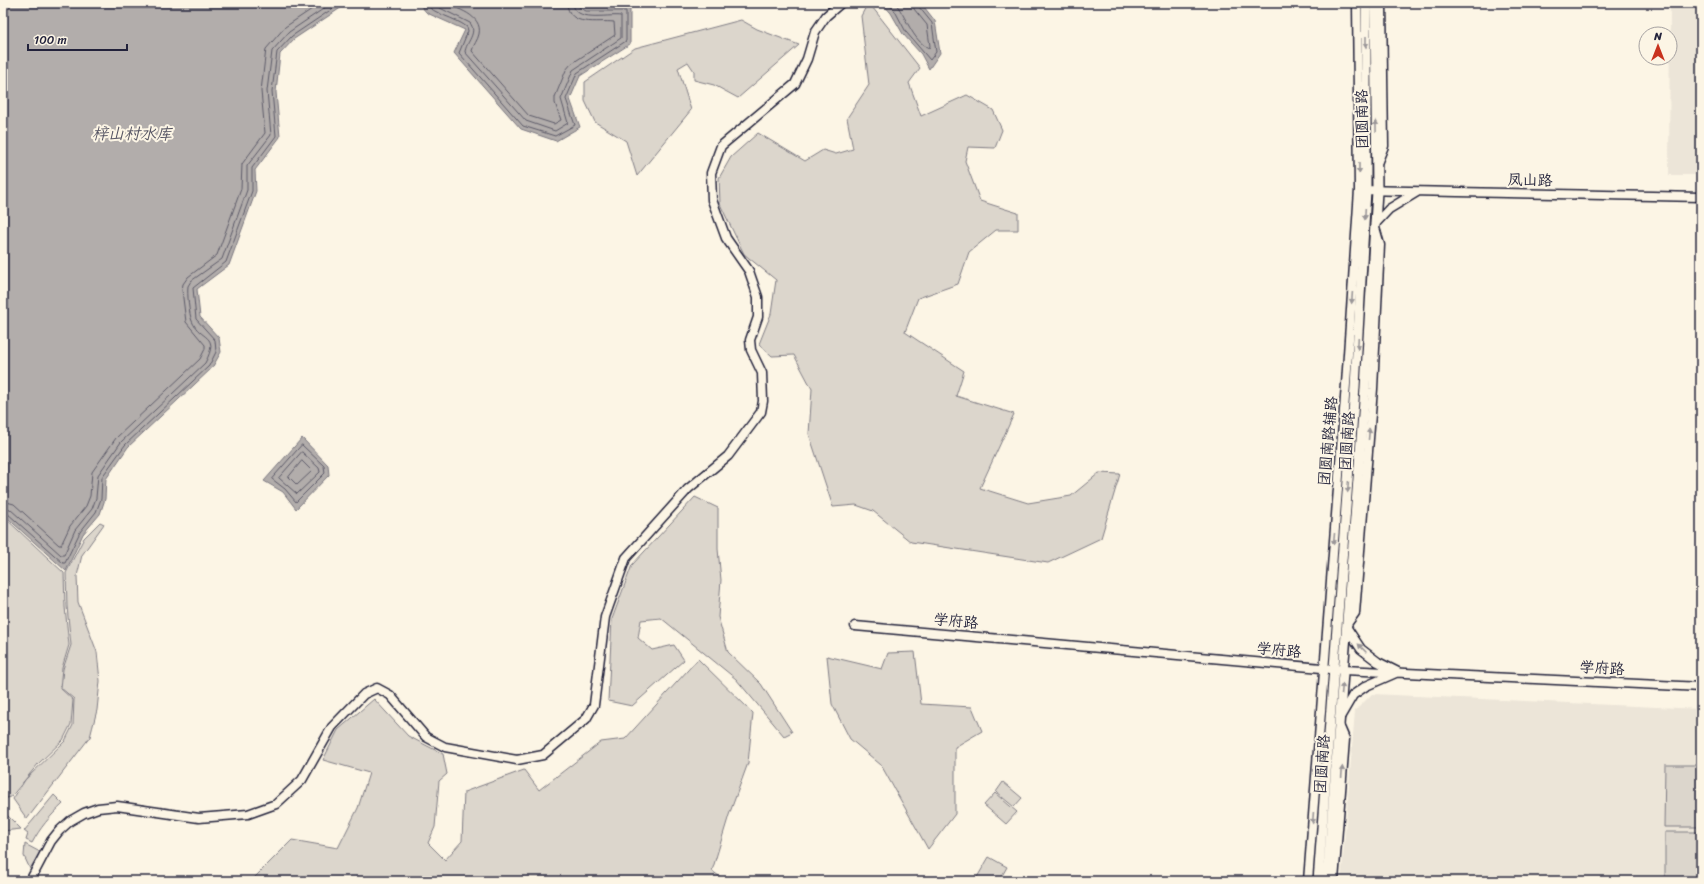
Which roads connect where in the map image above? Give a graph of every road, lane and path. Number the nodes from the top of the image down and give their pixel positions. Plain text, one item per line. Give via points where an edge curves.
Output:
1 (841, 3) edge
2 (1357, 3) edge
3 (1366, 3) edge
4 (1375, 3) edge
5 (1382, 3) edge
6 (1376, 163) junction
7 (1363, 190) junction
8 (1377, 191) junction
9 (1418, 192) junction
10 (1701, 197) edge
11 (1375, 226) junction
12 (855, 626) dead end
13 (1347, 626) junction
14 (1324, 668) junction
15 (1334, 668) junction
16 (1344, 670) junction
17 (1398, 672) junction
18 (1701, 687) edge
19 (1339, 722) junction
20 (30, 881) edge
21 (1308, 881) edge
22 (1318, 881) edge
23 (1327, 881) edge
24 (1334, 881) edge

1 - 20 street via 826,16 815,32 807,59 795,84 721,146 710,173 712,200 726,238 749,271 758,297 758,317 750,340 751,350 762,373 764,401 761,412 728,456 688,489 626,558 604,617 594,705 586,719 543,756 517,760 445,747 426,737 390,694 377,688 364,694 332,726 302,780 276,804 248,814 199,818 117,806 98,808 70,821 59,831
2 -> 7 street, 团圆南路辅路
3 -> 7 main road, 团圆南路
6 -> 4 main road, 团圆南路
5 - 6 street via 1384,146
6 - 8 main road, 团圆南路
7 - 8 street, 凤山路
7 -> 14 street, 团圆南路辅路
7 -> 15 main road, 团圆南路 via 1356,387
8 - 9 street, 凤山路
8 - 11 main road, 团圆南路
9 - 10 street, 凤山路
9 - 11 street via 1389,209
13 -> 11 main road, 团圆南路
12 - 14 street, 学府路
13 - 16 main road, 团圆南路
17 -> 13 street via 1378,662 1361,649
14 - 15 street, 学府路
14 -> 21 street, 团圆南路辅路
15 - 16 street, 学府路
15 - 22 main road, 团圆南路
16 - 17 street, 学府路
19 -> 16 main road, 团圆南路
17 - 18 street, 学府路
17 - 19 street via 1366,686 1354,695
19 - 23 main road, 团圆南路
24 -> 19 street via 1345,739

